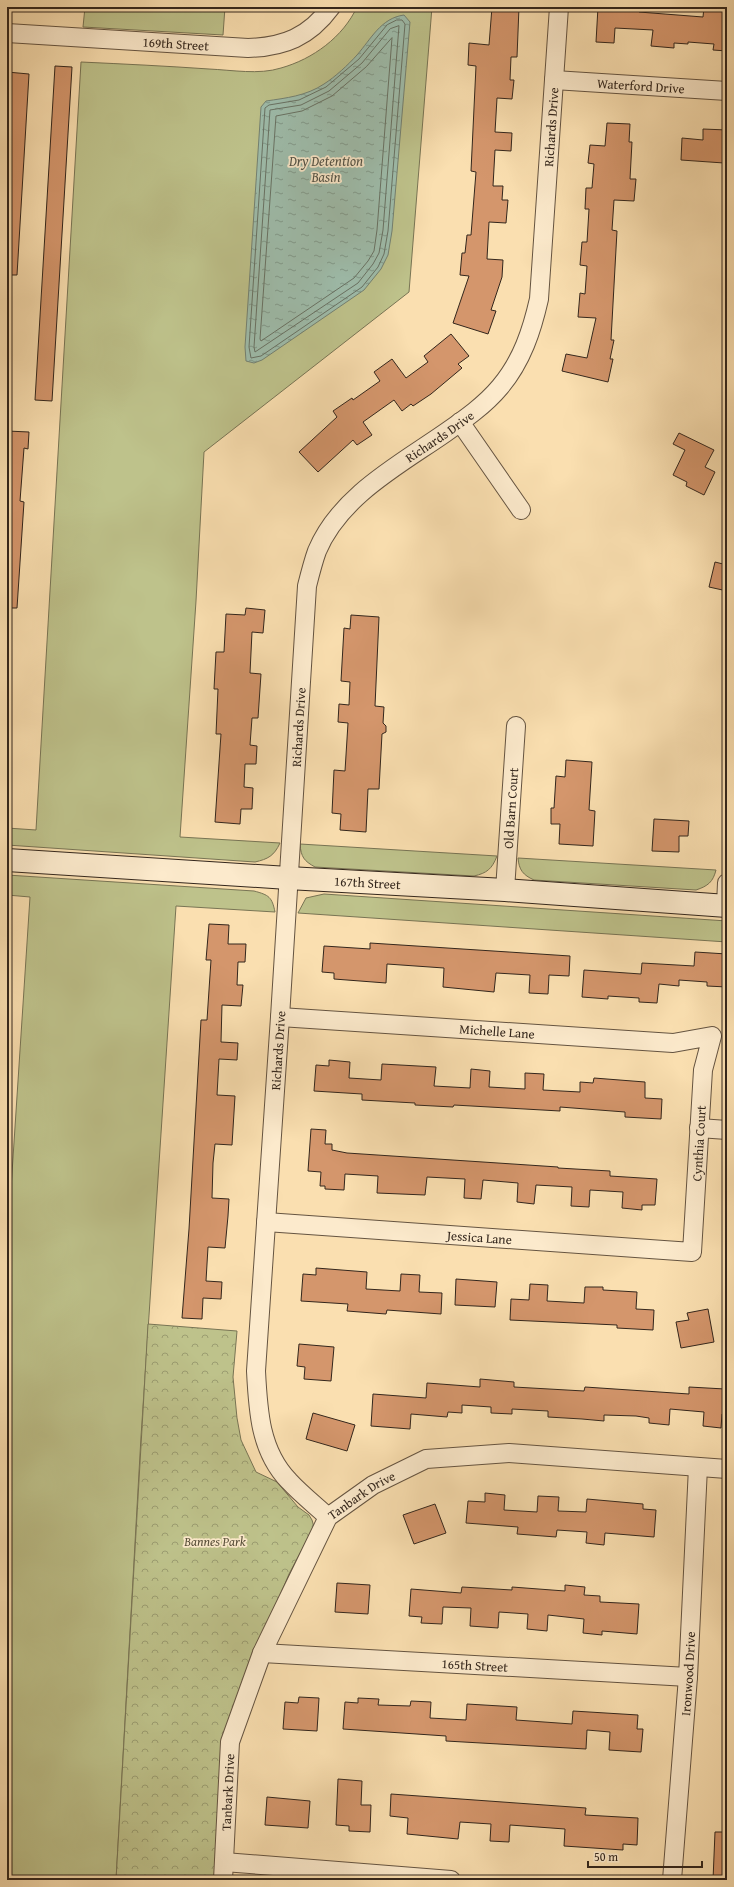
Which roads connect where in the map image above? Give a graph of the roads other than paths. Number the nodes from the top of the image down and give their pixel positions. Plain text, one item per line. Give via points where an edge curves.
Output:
1 (331, 7) edge
2 (559, 7) edge
3 (7, 33) edge
4 (554, 80) junction
5 (727, 91) edge
6 (460, 422) junction
7 (521, 510) dead end
8 (516, 726) dead end
9 (7, 860) edge
10 (288, 878) junction
11 (727, 883) edge
12 (505, 890) junction
13 (726, 905) edge
14 (280, 1017) junction
15 (712, 1036) joint
16 (699, 1128) junction
17 (727, 1130) edge
18 (266, 1222) junction
19 (692, 1252) joint
20 (698, 1467) junction
21 (727, 1469) edge
22 (328, 1517) junction
23 (262, 1653) junction
24 (688, 1677) junction
25 (224, 1862) junction
26 (223, 1880) edge
27 (451, 1880) edge
28 (672, 1880) edge

1 - 3 street, 169th Street via 323,18 298,37 266,48
2 - 4 street, Richards Drive
4 - 5 street, Waterford Drive
4 - 6 street, Richards Drive via 539,299 534,324 524,348 501,386
6 - 7 street
6 - 10 street, Richards Drive via 373,483 354,500 327,533 318,550 307,586 305,603
8 - 12 street, Old Barn Court
9 - 10 street, 167th Street
10 - 12 street, 167th Street
10 - 14 street, Richards Drive
11 - 13 street
12 - 13 street, 167th Street
14 - 15 street, Michelle Lane via 673,1043
14 - 18 street, Richards Drive
15 - 16 street, Cynthia Court via 703,1070
16 - 17 street
16 - 19 street, Cynthia Court
18 - 19 street, Jessica Lane
18 - 22 street, Richards Drive via 256,1371 257,1406 261,1429 270,1452 288,1480
20 - 21 street, Tanbark Drive
20 - 22 street, Tanbark Drive via 509,1453 426,1459 373,1485
20 - 24 street, Ironwood Drive
22 - 23 street, Tanbark Drive
23 - 24 street, 165th Street
23 - 25 street, Tanbark Drive via 230,1742
24 - 28 street, Ironwood Drive
25 - 26 street, Tanbark Drive
25 - 27 street

